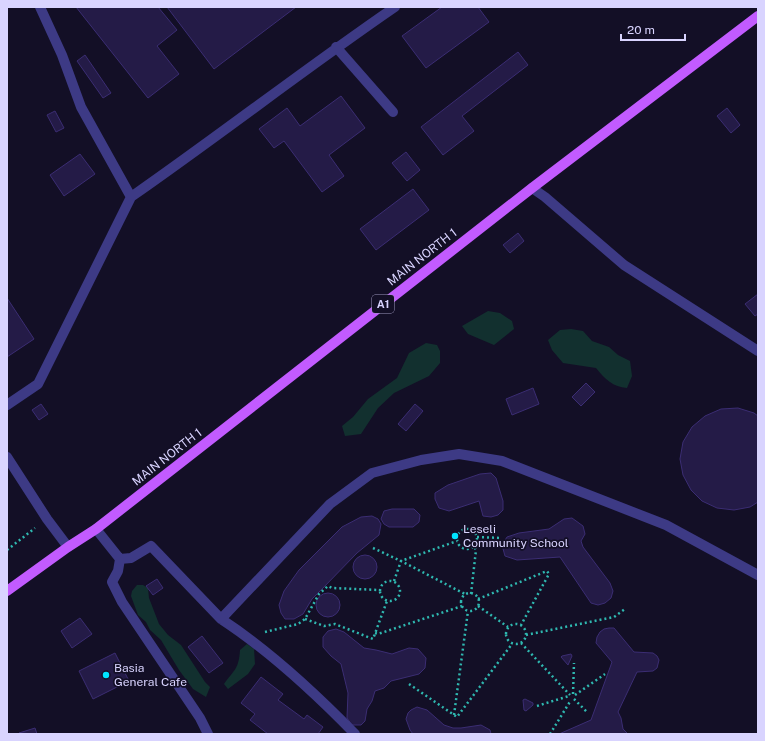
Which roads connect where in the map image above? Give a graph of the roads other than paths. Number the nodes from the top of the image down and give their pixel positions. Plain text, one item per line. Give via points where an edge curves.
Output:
1 (40, 7) edge
2 (395, 7) edge
3 (758, 16) edge
4 (336, 48) junction
5 (393, 112) dead end
6 (532, 188) junction
7 (131, 197) junction
8 (758, 351) edge
9 (7, 405) edge
10 (7, 457) edge
11 (96, 529) junction
12 (68, 547) junction
13 (120, 559) junction
14 (758, 575) edge
15 (7, 591) edge
16 (220, 619) junction
17 (208, 734) edge
18 (355, 734) edge

1 - 7 street via 62,55 81,107
2 - 4 street
3 - 6 main road, MAIN NORTH 1 / A1
4 - 5 street
4 - 7 street
6 - 8 street via 624,265
6 - 11 main road, MAIN NORTH 1 / A1
7 - 9 street via 38,384
10 - 12 street
11 - 12 main road, MAIN NORTH 1 / A1
11 - 13 street
12 - 15 main road, MAIN NORTH 1 / A1
13 - 16 street via 131,558 151,546
13 - 17 street via 118,571 112,582 119,596
14 - 16 street via 666,525 502,461 459,454 421,460 372,473 330,504
16 - 18 street via 249,639 316,694

